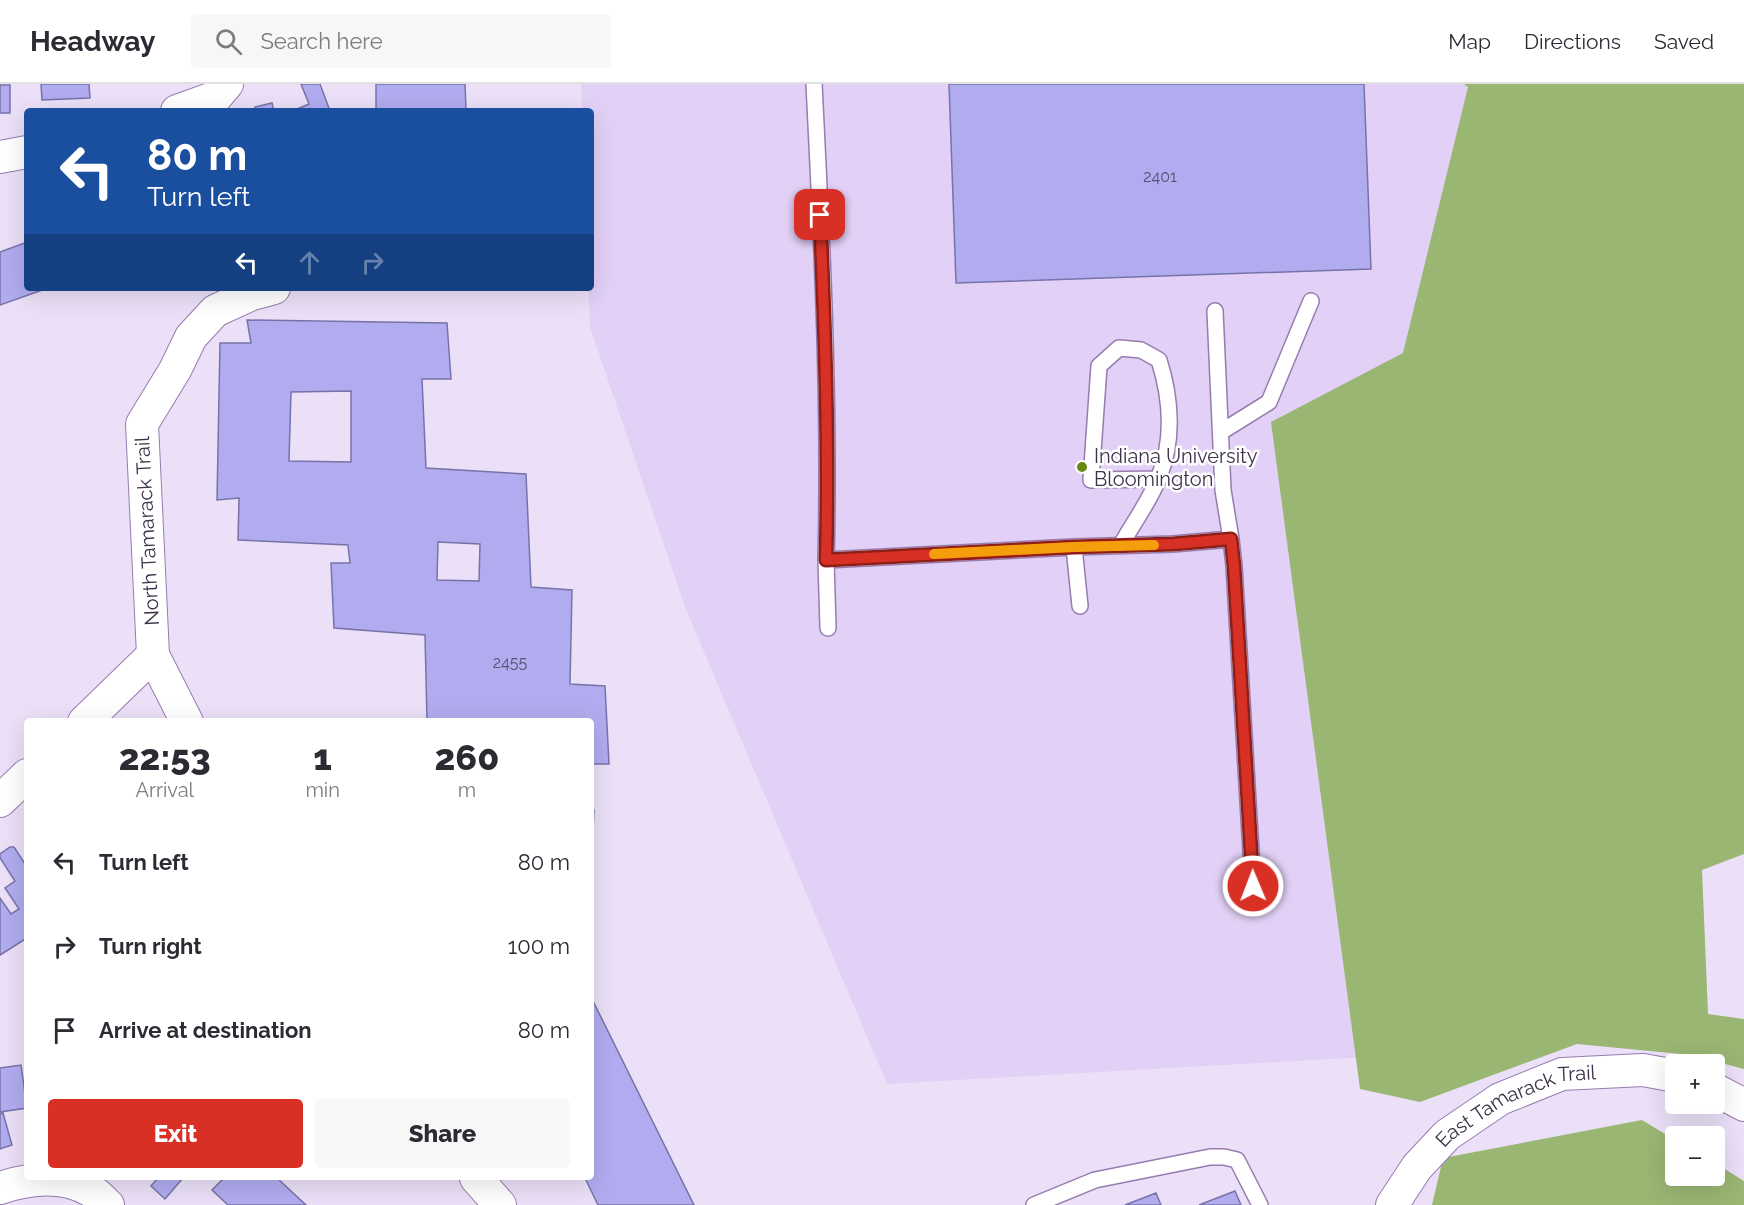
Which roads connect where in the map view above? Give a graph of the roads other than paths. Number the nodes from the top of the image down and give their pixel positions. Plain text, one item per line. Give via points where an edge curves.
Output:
1 (227, 84) edge
2 (814, 84) edge
3 (185, 108) edge
4 (24, 153) edge
5 (0, 157) edge
6 (262, 291) edge
7 (1311, 301) dead end
8 (1215, 311) dead end
9 (1221, 432) junction
10 (1159, 479) junction
11 (1231, 539) junction
12 (1121, 545) junction
13 (1074, 547) junction
14 (826, 560) junction
15 (1080, 606) dead end
16 (828, 628) dead end
17 (153, 655) junction
18 (88, 718) edge
19 (185, 718) edge
20 (24, 778) edge
21 (0, 801) edge
22 (1253, 886) dead end
23 (1665, 1074) edge
24 (1725, 1095) edge
25 (1744, 1105) edge
26 (28, 1180) edge
27 (56, 1180) edge
28 (478, 1180) edge
29 (0, 1188) edge
30 (108, 1205) edge
31 (500, 1205) edge
32 (1034, 1205) edge
33 (1260, 1205) edge
34 (1392, 1205) edge

1 - 3 street via 216,97
2 - 14 lane via 825,325
4 - 5 street
6 - 17 street, North Tamarack Trail via 215,311 190,337 142,424
7 - 9 lane via 1269,402
8 - 9 lane
9 - 11 lane via 1223,490
10 - 10 lane via 1169,445 1166,383 1159,360 1141,350 1119,348 1099,366 1091,480
10 - 12 lane
11 - 12 lane
11 - 22 lane
12 - 13 lane
13 - 14 lane
13 - 15 lane
14 - 16 lane
17 - 18 street
17 - 19 street, North Tamarack Trail
20 - 21 street
23 - 34 street, East Tamarack Trail via 1643,1070 1562,1074 1500,1099 1447,1135 1417,1167
24 - 25 street
26 - 29 street
27 - 30 street via 94,1192
28 - 31 street
32 - 33 lane via 1095,1180 1224,1157 1237,1160

